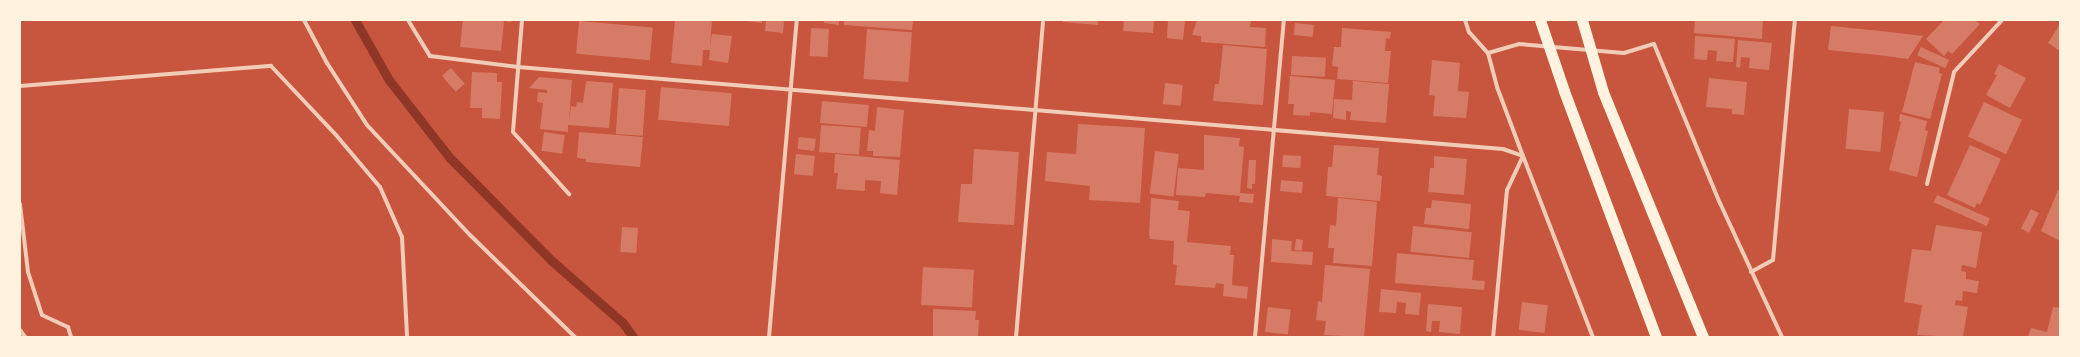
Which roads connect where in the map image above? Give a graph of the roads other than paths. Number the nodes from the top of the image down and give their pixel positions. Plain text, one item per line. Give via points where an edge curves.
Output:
1 (304, 20) edge
2 (408, 20) edge
3 (522, 20) edge
4 (797, 20) edge
5 (1043, 20) edge
6 (1284, 20) edge
7 (1465, 20) edge
8 (1540, 20) edge
9 (1582, 20) edge
10 (1795, 20) edge
11 (2002, 20) edge
12 (1488, 53) junction
13 (518, 67) junction
14 (20, 86) edge
15 (792, 91) junction
16 (1035, 110) junction
17 (1275, 132) junction
18 (1522, 156) junction
19 (1927, 184) dead end
20 (569, 194) dead end
21 (20, 204) edge
22 (1751, 272) junction
23 (20, 330) edge
24 (25, 337) edge
25 (71, 337) edge
26 (407, 337) edge
27 (575, 337) edge
28 (770, 337) edge
29 (1016, 337) edge
30 (1255, 337) edge
31 (1493, 337) edge
32 (1593, 337) edge
33 (1656, 337) edge
34 (1703, 337) edge
35 (1782, 337) edge

1 - 27 street via 327,63 368,125 470,235
2 - 13 street via 430,56
3 - 13 street
4 - 15 street
5 - 16 street
6 - 17 street
7 - 12 street via 1469,32
8 - 33 highway
9 - 34 highway via 1603,92
10 - 22 street via 1773,260
11 - 19 street via 1954,72
12 - 18 street via 1497,87
12 - 22 street via 1519,44 1624,53 1654,44
13 - 15 street
13 - 20 street via 513,132
14 - 26 street via 271,66 336,135 380,187 402,237
15 - 16 street
15 - 28 street
16 - 17 street
16 - 29 street
17 - 18 street via 1503,150
17 - 30 street
18 - 31 street via 1507,190
18 - 32 street
21 - 25 street via 28,272 42,316 68,327
22 - 35 street
23 - 24 street

